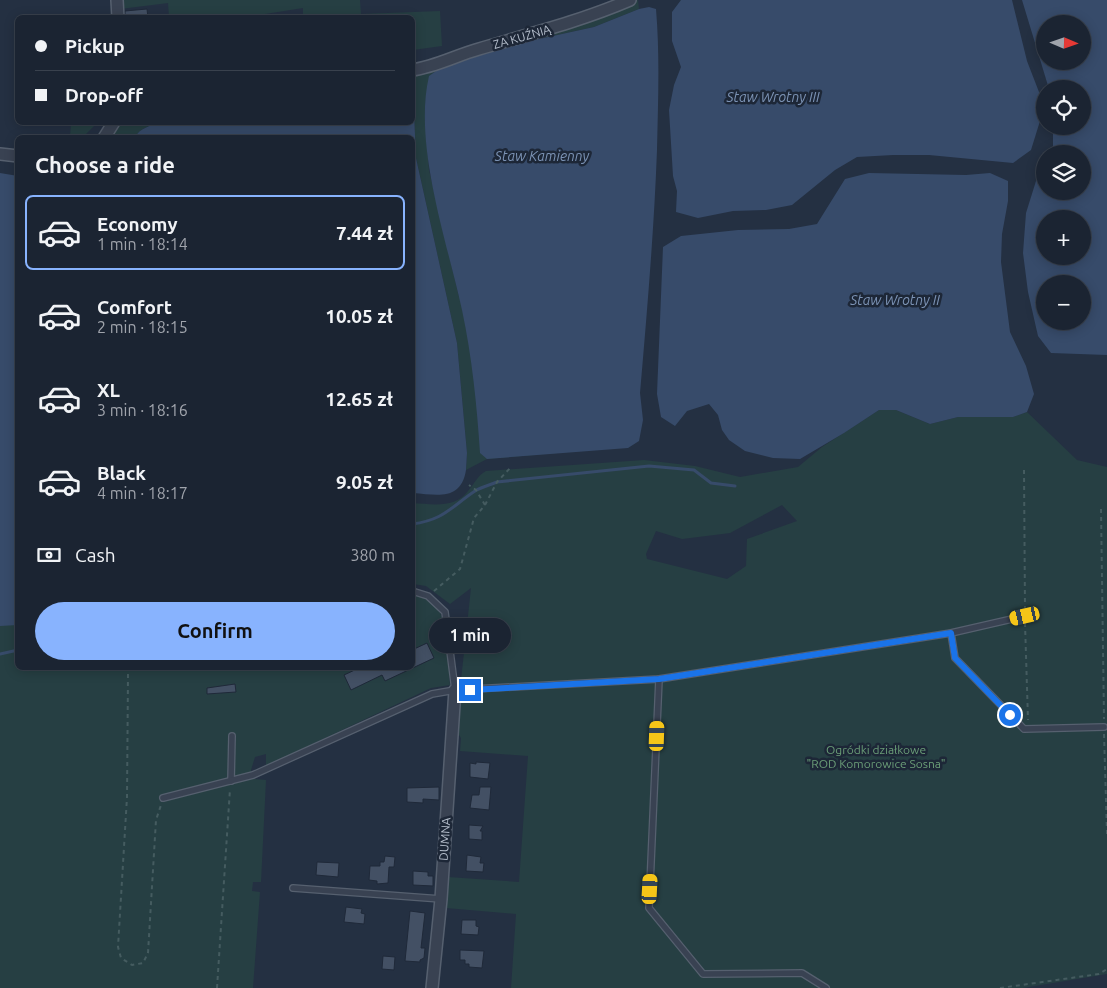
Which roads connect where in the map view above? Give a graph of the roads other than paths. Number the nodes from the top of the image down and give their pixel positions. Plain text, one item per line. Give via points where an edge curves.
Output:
1 (117, 0) edge
2 (630, 0) edge
3 (118, 15) edge
4 (415, 70) edge
5 (0, 154) edge
6 (15, 156) edge
7 (415, 592) edge
8 (1025, 616) road end
9 (951, 633) junction
10 (659, 679) junction
11 (455, 690) junction
12 (1104, 727) road end
13 (232, 736) dead end
14 (231, 781) junction
15 (163, 798) road end
16 (293, 888) dead end
17 (441, 899) junction
18 (432, 988) edge
19 (826, 988) edge

1 - 3 street
2 - 4 street, ZA KUŹNIĄ via 570,23
5 - 6 street
7 - 11 lane via 428,596 445,612
8 - 9 lane
9 - 10 lane
9 - 12 lane via 955,658 1024,729
10 - 11 lane
10 - 19 lane via 649,908 703,974 802,973
11 - 14 lane via 432,694 268,769
11 - 17 street, DUMNA
13 - 14 lane
14 - 15 lane
16 - 17 lane
17 - 18 street, DUMNA

